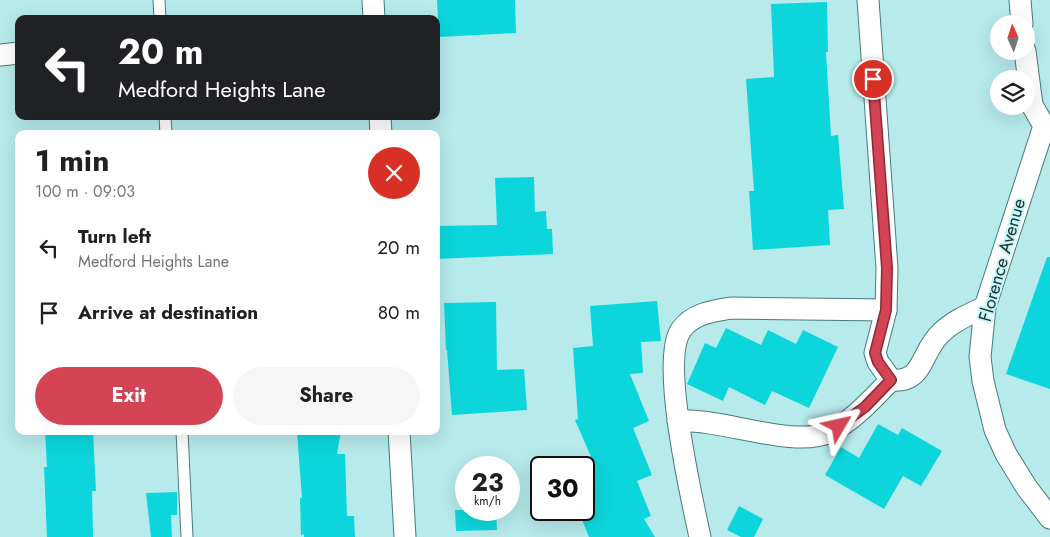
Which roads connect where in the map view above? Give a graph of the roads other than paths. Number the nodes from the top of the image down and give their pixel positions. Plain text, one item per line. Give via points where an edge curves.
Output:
1 (159, 0) edge
2 (373, 0) edge
3 (868, 0) edge
4 (1020, 0) edge
5 (160, 15) edge
6 (374, 15) edge
7 (1021, 15) edge
8 (15, 53) edge
9 (0, 54) edge
10 (1025, 60) edge
11 (1047, 126) edge
12 (985, 306) junction
13 (886, 310) junction
14 (891, 380) junction
15 (678, 421) junction
16 (182, 435) edge
17 (398, 435) edge
18 (1050, 518) edge
19 (187, 537) edge
20 (405, 537) edge
21 (700, 537) edge

1 - 5 lane
2 - 6 street
3 - 13 street via 887,268
4 - 7 street
8 - 9 street
10 - 11 street, Florence Avenue via 1032,105
11 - 12 street, Florence Avenue
12 - 14 street via 942,331 931,342 915,375 902,381
12 - 18 street, Florence Avenue via 980,357 994,430 1027,488
13 - 14 street via 875,353
13 - 15 street via 731,308 691,319 679,332 674,359
14 - 15 street via 850,420 828,433 806,437 783,436 710,422
15 - 21 street
16 - 19 lane
17 - 20 street

